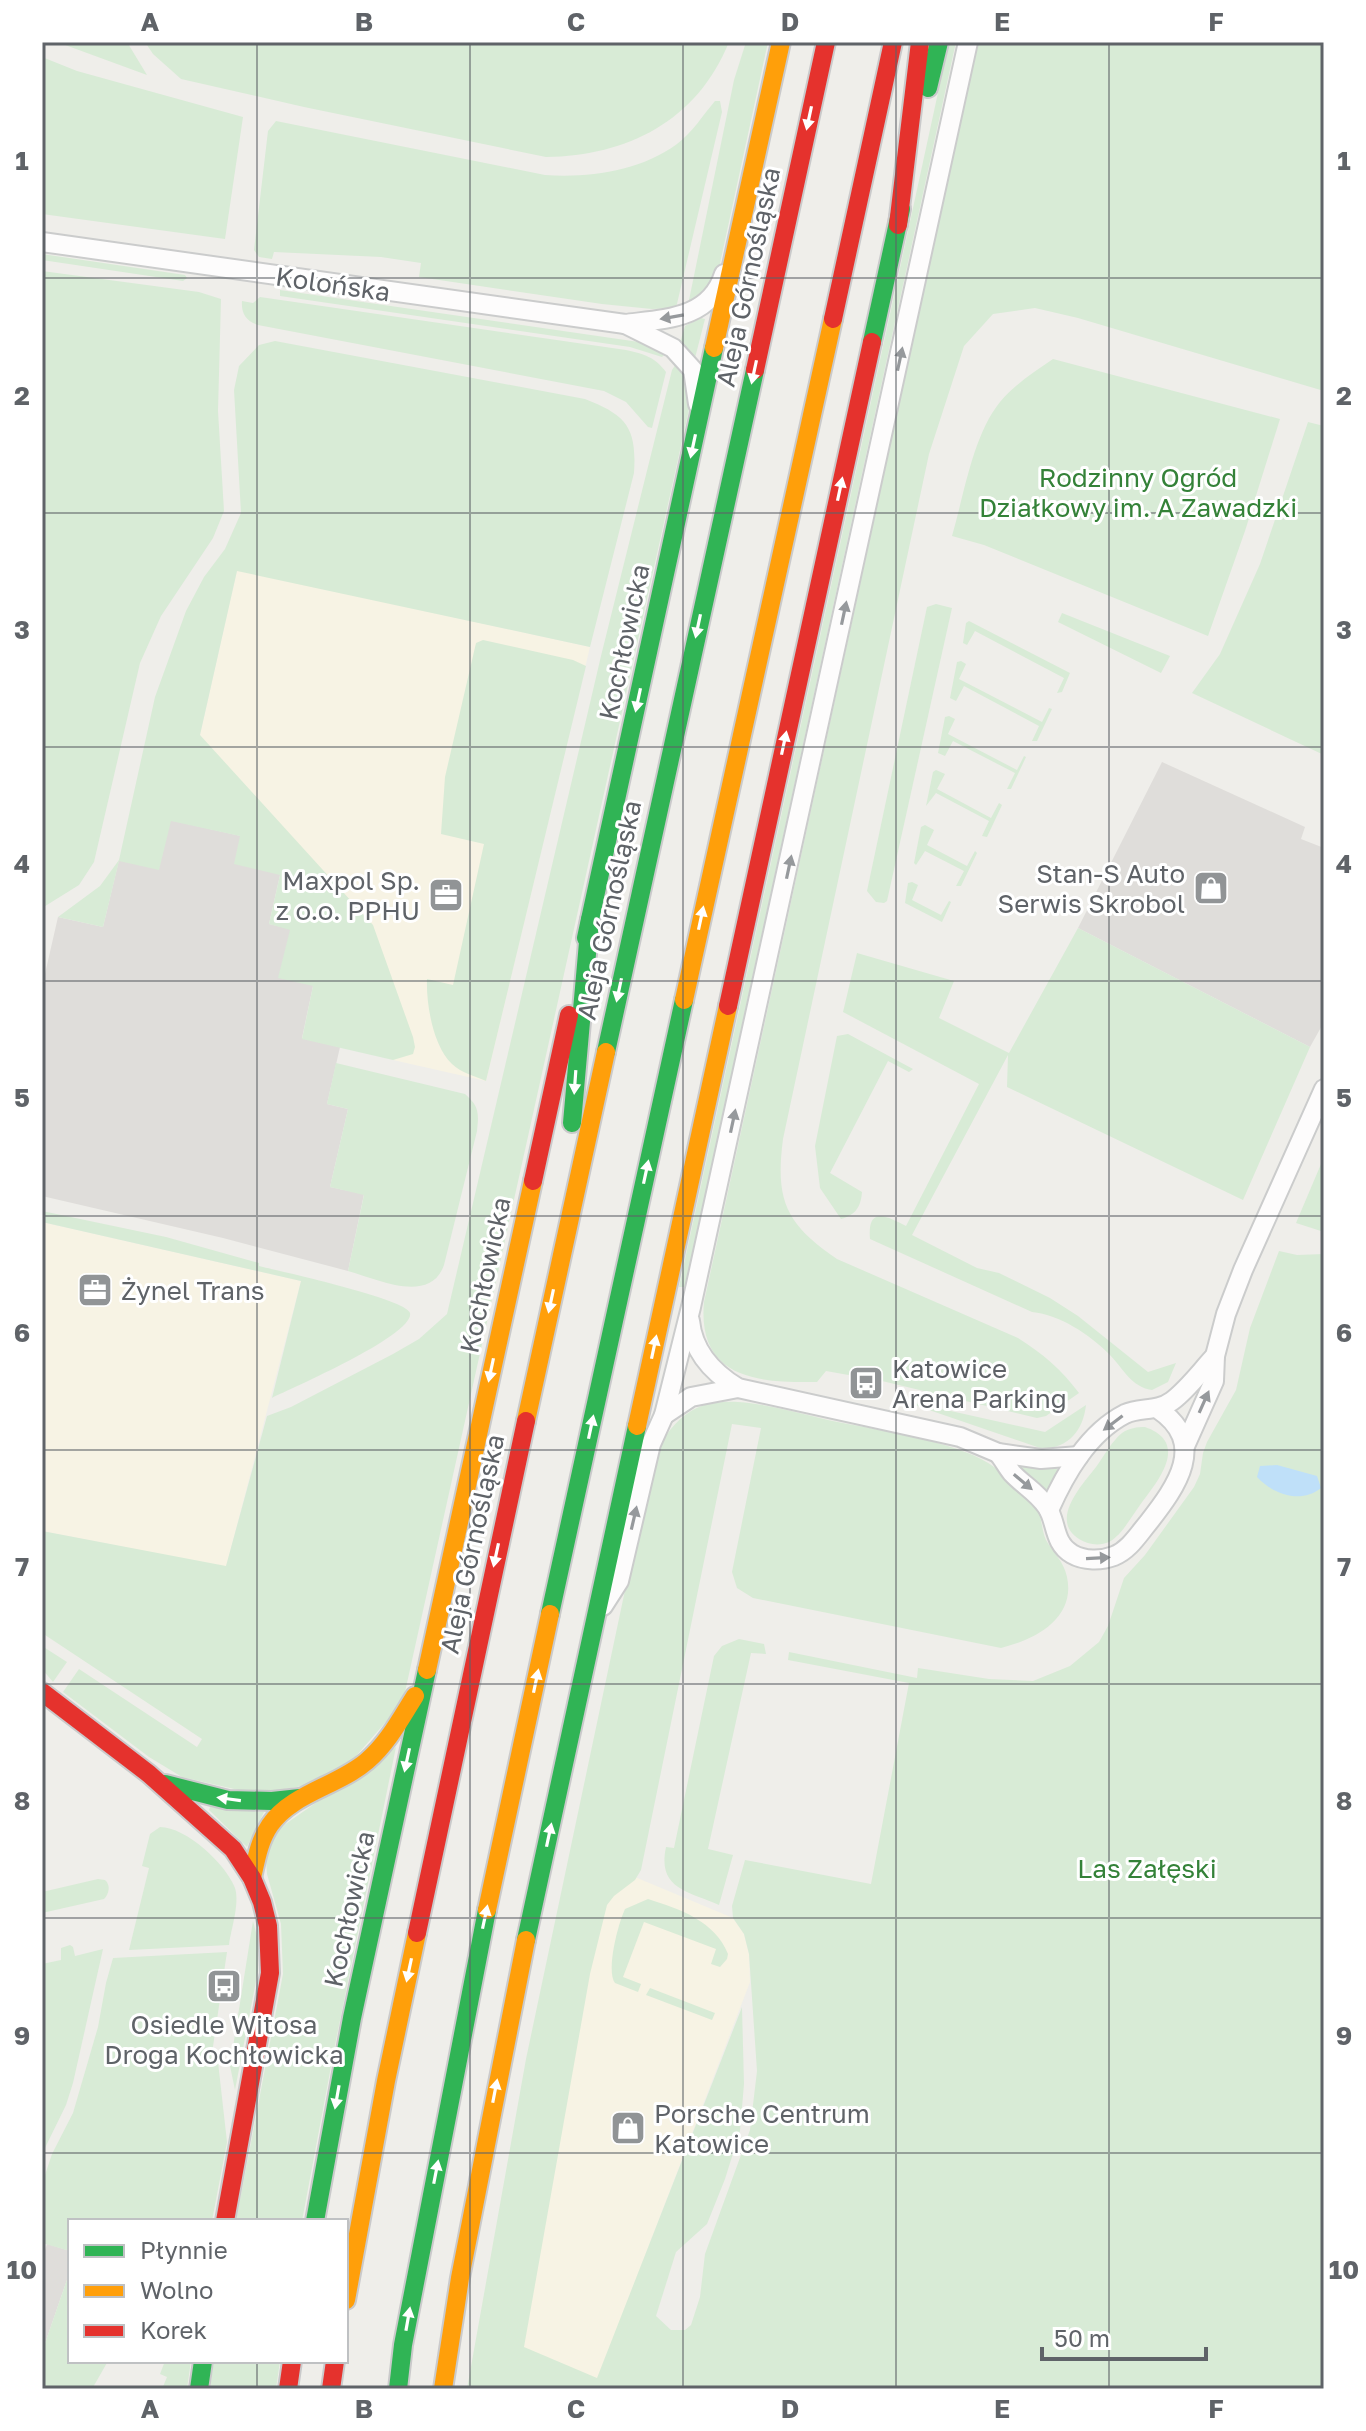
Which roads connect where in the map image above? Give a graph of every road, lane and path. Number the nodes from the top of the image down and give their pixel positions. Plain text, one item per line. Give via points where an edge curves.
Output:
1 (781, 42) edge
2 (826, 42) edge
3 (893, 42) edge
4 (920, 42) edge
5 (939, 42) edge
6 (968, 42) edge
7 (743, 216) junction
8 (898, 225) junction
9 (42, 242) edge
10 (625, 324) junction
11 (700, 416) junction
12 (590, 920) junction
13 (1324, 1089) edge
14 (567, 1225) junction
15 (691, 1307) junction
16 (1215, 1356) junction
17 (738, 1388) junction
18 (1158, 1409) junction
19 (664, 1415) junction
20 (1185, 1446) junction
21 (998, 1453) junction
22 (1079, 1456) junction
23 (1049, 1510) junction
24 (597, 1615) junction
25 (423, 1684) junction
26 (42, 1692) edge
27 (153, 1778) junction
28 (302, 1798) junction
29 (252, 1878) junction
30 (225, 2219) edge
31 (315, 2219) edge
32 (348, 2289) edge
33 (203, 2363) edge
34 (292, 2363) edge
35 (335, 2363) edge
36 (199, 2389) edge
37 (288, 2389) edge
38 (331, 2389) edge
39 (398, 2389) edge
40 (443, 2389) edge

1 - 7 main road
2 -> 14 main road, Aleja Górnośląska
39 -> 3 main road via 469,1994
4 - 8 main road
5 - 8 main road
15 -> 6 street
7 -> 10 street via 721,285 703,308 681,317
7 - 11 main road, Kochłowicka
24 -> 8 main road
9 - 10 street, Kolońska
10 - 11 street via 673,348 693,370
11 -> 12 main road, Kochłowicka
12 -> 14 main road
12 -> 25 main road, Kochłowicka
13 - 16 street via 1243,1270
14 -> 32 main road, Aleja Górnośląska via 386,2081
15 - 17 street via 691,1334 700,1352
15 - 19 street
16 - 18 street
20 -> 16 street via 1214,1381
17 - 19 street via 691,1397
17 - 21 street via 960,1437
18 - 20 street via 1180,1429
18 -> 22 street via 1124,1415
24 -> 19 street via 619,1581 651,1444
23 -> 20 street via 1053,1529 1071,1554 1111,1557 1133,1542 1163,1504 1180,1474
21 - 22 street via 1041,1459
21 -> 23 street
22 - 23 street
40 -> 24 main road via 514,1993
25 - 28 main road via 367,1761
25 -> 31 main road, Kochłowicka
26 - 27 main road
28 -> 27 main road via 228,1800
27 - 29 main road via 233,1849
28 - 29 main road via 278,1813 266,1829
29 - 30 main road via 268,1926 270,1973
33 - 36 main road
34 - 37 main road
35 - 38 main road

